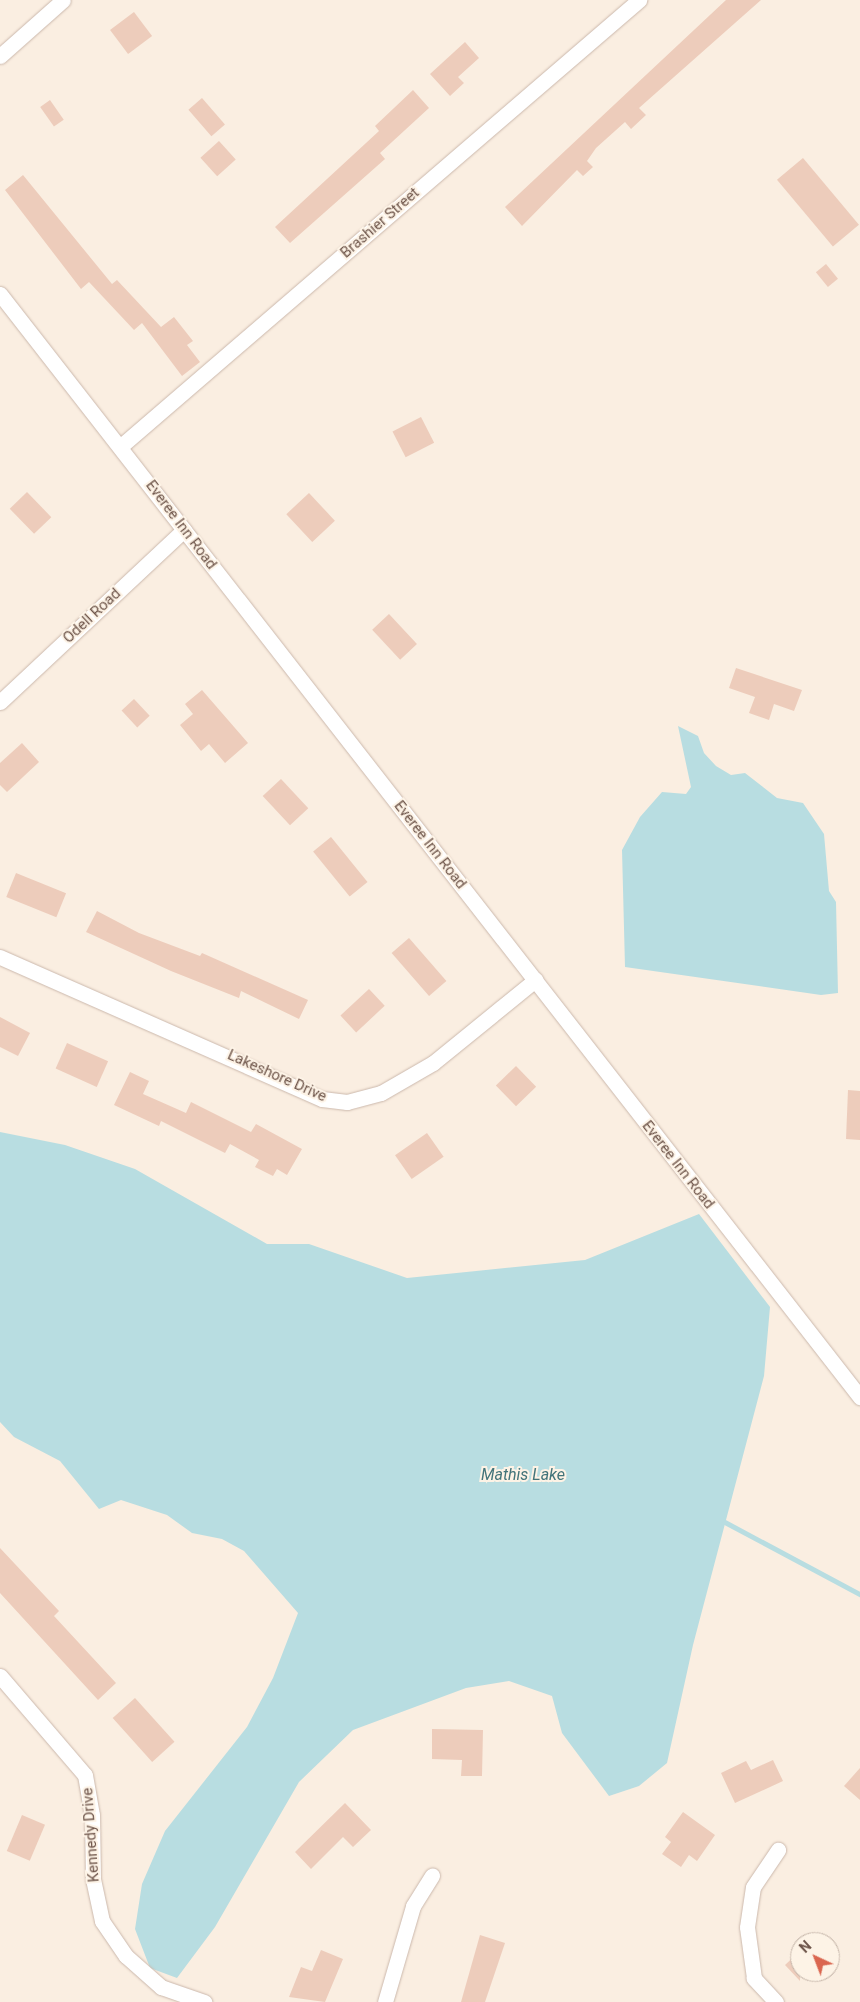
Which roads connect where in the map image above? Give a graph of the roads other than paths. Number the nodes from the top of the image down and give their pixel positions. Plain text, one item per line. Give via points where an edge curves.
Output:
1 (63, 0) edge
2 (639, 0) edge
3 (0, 56) edge
4 (0, 294) edge
5 (121, 446) junction
6 (184, 530) junction
7 (0, 702) edge
8 (0, 957) edge
9 (535, 980) junction
10 (860, 1397) edge
11 (0, 1676) edge
12 (778, 1850) dead end
13 (432, 1875) dead end
14 (204, 2002) edge
15 (385, 2002) edge
16 (776, 2002) edge

1 - 3 street
2 - 5 street, Brashier Street
4 - 5 street, Everee Inn Road
5 - 6 street, Everee Inn Road
6 - 7 street, Odell Road
6 - 9 street, Everee Inn Road
8 - 9 street, Lakeshore Drive via 322,1099 347,1102 381,1093 433,1063
9 - 10 street, Everee Inn Road
11 - 14 street, Kennedy Drive via 86,1775 92,1815 92,1879 102,1921 126,1956 161,1987
12 - 16 street via 753,1887 747,1927 754,1978
13 - 15 street via 413,1906

